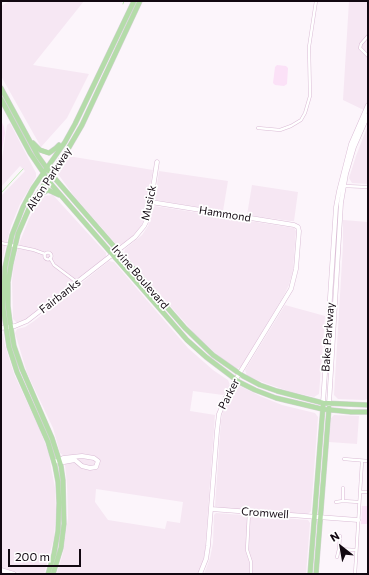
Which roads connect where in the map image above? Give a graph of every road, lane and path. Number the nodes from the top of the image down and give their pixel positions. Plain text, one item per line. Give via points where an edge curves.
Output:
1 (134, 1) edge
2 (140, 1) edge
3 (316, 1) edge
4 (368, 36) edge
5 (112, 47) junction
6 (368, 56) edge
7 (103, 80) junction
8 (1, 88) edge
9 (1, 99) edge
10 (368, 105) edge
11 (368, 115) edge
12 (73, 128) junction
13 (258, 128) dead end
14 (26, 134) junction
15 (157, 162) dead end
16 (46, 168) junction
17 (43, 173) junction
18 (50, 174) junction
19 (47, 179) junction
20 (342, 186) junction
21 (368, 187) edge
22 (60, 195) junction
23 (35, 198) junction
24 (151, 202) junction
25 (298, 227) joint
26 (1, 243) edge
27 (12, 246) junction
28 (115, 253) junction
29 (45, 254) junction
30 (50, 258) junction
31 (78, 283) junction
32 (6, 327) edge
33 (239, 374) junction
34 (236, 379) junction
35 (368, 400) edge
36 (323, 403) junction
37 (329, 404) junction
38 (361, 405) junction
39 (368, 405) edge
40 (322, 409) junction
41 (328, 410) junction
42 (368, 412) edge
43 (344, 459) dead end
44 (56, 461) junction
45 (362, 461) junction
46 (368, 462) edge
47 (343, 488) dead end
48 (360, 492) junction
49 (368, 492) edge
50 (344, 501) junction
51 (336, 502) dead end
52 (359, 502) junction
53 (211, 509) junction
54 (249, 512) junction
55 (314, 517) junction
56 (320, 517) junction
57 (358, 520) junction
58 (340, 536) dead end
59 (339, 549) junction
60 (356, 550) junction
61 (337, 557) dead end
62 (1, 570) edge
63 (14, 574) edge
64 (48, 574) edge
65 (53, 574) edge
66 (200, 574) edge
67 (251, 574) edge
68 (310, 574) edge
69 (316, 574) edge
70 (355, 574) edge

1 - 5 main road, Alton Parkway
2 - 7 main road, Alton Parkway
3 - 13 street via 310,47 310,96 305,113 301,120 280,130
4 - 6 street via 360,48
5 - 7 main road via 114,51
5 - 12 main road, Alton Parkway
7 - 18 main road, Alton Parkway via 75,137
8 - 14 main road, Irvine Boulevard
9 - 17 main road, Irvine Boulevard
10 - 20 street, Bake Parkway via 351,144
11 - 20 street, Bake Parkway via 354,147
12 - 14 main road via 49,153 40,150
12 - 16 main road, Alton Parkway
14 - 16 main road, Irvine Boulevard
15 - 24 street, Musick
16 - 17 main road, Alton Parkway
16 - 18 main road, Irvine Boulevard
17 - 19 main road, Irvine Boulevard
17 - 27 main road, Alton Parkway via 23,207 16,224
18 - 19 main road, Alton Parkway
18 - 28 main road, Irvine Boulevard
19 - 22 main road, Irvine Boulevard
19 - 23 main road, Alton Parkway
20 - 21 street
20 - 36 street, Bake Parkway via 336,207
20 - 37 street, Bake Parkway
22 - 23 main road via 48,190
22 - 28 main road, Irvine Boulevard
23 - 27 main road, Alton Parkway
24 - 25 street, Hammond via 294,224
24 - 28 street, Musick via 144,226
25 - 33 street, Parker via 300,231 296,269 291,289
26 - 27 street
27 - 29 street
27 - 32 main road, Alton Parkway
28 - 31 street, Fairbanks
28 - 33 main road, Irvine Boulevard via 212,355
28 - 34 main road, Irvine Boulevard via 187,340
29 - 30 street via 45,258
29 - 30 street via 50,253
30 - 31 street via 54,265
31 - 32 street, Fairbanks via 28,322
32 - 44 main road, Alton Parkway via 51,435
33 - 34 street, Parker
33 - 36 main road, Irvine Boulevard via 271,389
34 - 40 main road, Irvine Boulevard via 276,398
34 - 53 street, Parker via 218,420
35 - 38 main road
36 - 37 main road, Irvine Boulevard
36 - 40 main road, Bake Parkway
37 - 38 main road, Irvine Boulevard
37 - 41 main road, Bake Parkway
38 - 39 main road, Irvine Boulevard
40 - 41 main road, Irvine Boulevard
40 - 55 main road, Bake Parkway
41 - 42 main road, Irvine Boulevard
41 - 56 main road, Bake Parkway
43 - 45 street
44 - 44 street via 75,460 90,468 96,467 98,461 82,456
44 - 64 main road, Alton Parkway via 59,516 57,541
44 - 65 main road, Alton Parkway via 63,480 64,514 60,548
45 - 46 street
45 - 48 street
47 - 50 street
48 - 49 street
48 - 52 street
50 - 51 street
50 - 52 street
52 - 57 street
53 - 54 street, Cromwell
53 - 66 street, Parker via 206,559
54 - 55 street, Cromwell
54 - 67 street via 247,550
55 - 56 street, Cromwell
55 - 68 main road, Bake Parkway
56 - 57 street, Cromwell
56 - 69 main road, Bake Parkway
57 - 60 street
58 - 59 street
59 - 60 street
59 - 61 street
60 - 70 street
62 - 63 street

